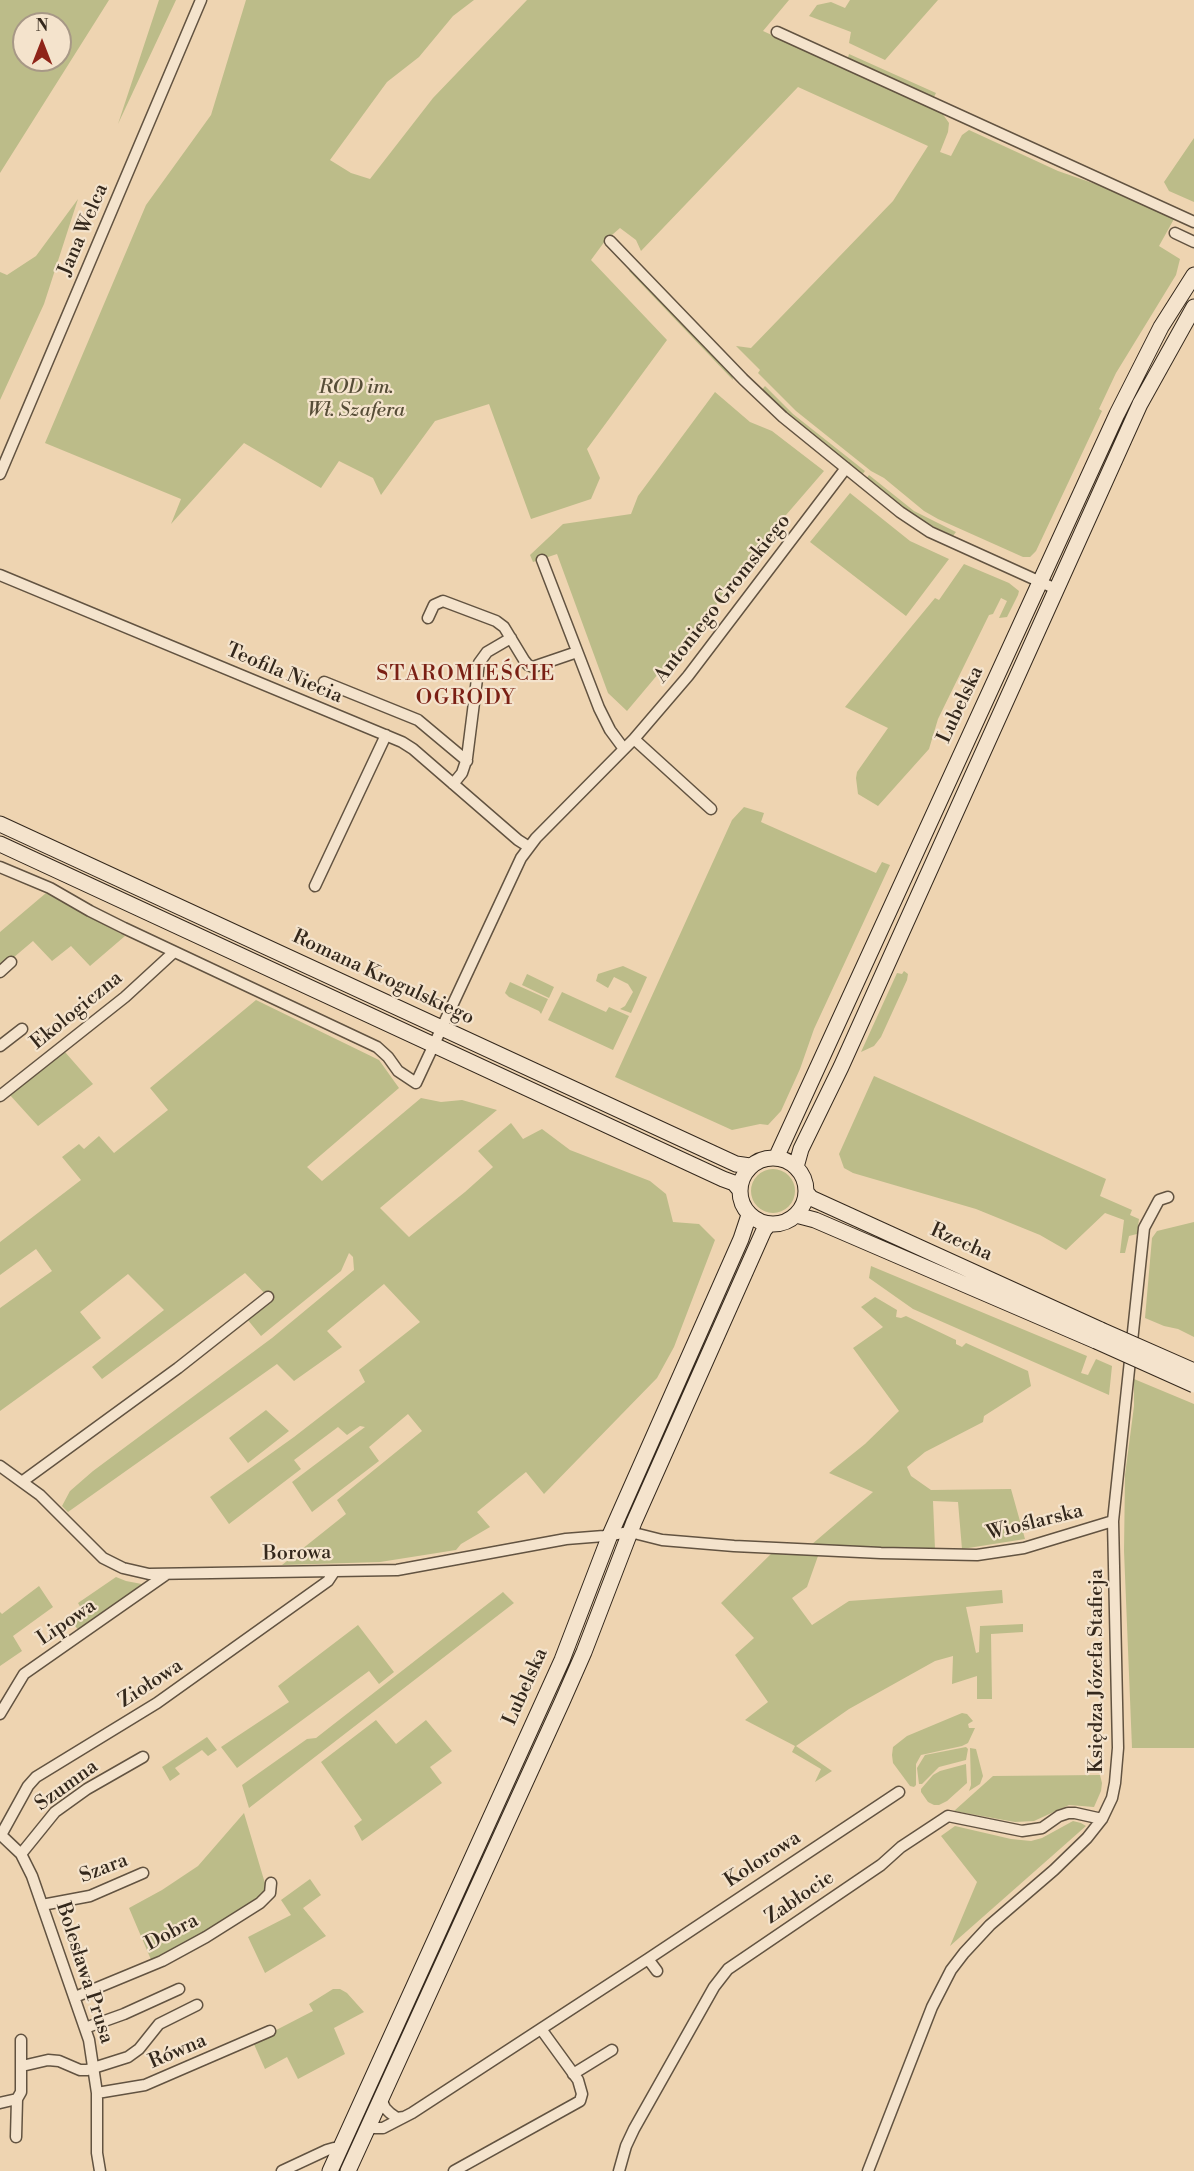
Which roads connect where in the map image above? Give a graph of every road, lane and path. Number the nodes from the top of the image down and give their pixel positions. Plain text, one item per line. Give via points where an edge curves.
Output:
1 (201, 0) edge
2 (777, 32) dead end
3 (1194, 222) edge
4 (1175, 232) dead end
5 (610, 241) dead end
6 (1194, 242) edge
7 (1194, 275) edge
8 (1194, 307) edge
9 (1115, 419) junction
10 (1131, 425) junction
11 (846, 468) junction
12 (0, 474) edge
13 (542, 560) dead end
14 (0, 575) edge
15 (1041, 580) junction
16 (1056, 589) junction
17 (428, 618) dead end
18 (511, 638) junction
19 (577, 652) junction
20 (324, 682) dead end
21 (386, 735) junction
22 (634, 739) junction
23 (624, 749) junction
24 (467, 761) junction
25 (453, 784) junction
26 (711, 809) dead end
27 (0, 824) edge
28 (0, 844) edge
29 (529, 848) junction
30 (0, 867) edge
31 (315, 886) dead end
32 (174, 952) junction
33 (11, 962) dead end
34 (0, 972) edge
35 (442, 1028) junction
36 (22, 1029) dead end
37 (0, 1046) edge
38 (434, 1046) junction
39 (0, 1096) edge
40 (776, 1158) junction
41 (750, 1166) junction
42 (796, 1167) junction
43 (739, 1189) junction
44 (806, 1192) junction
45 (1168, 1197) dead end
46 (749, 1215) junction
47 (796, 1215) junction
48 (769, 1224) junction
49 (268, 1297) dead end
50 (1098, 1335) junction
51 (1194, 1371) edge
52 (1194, 1385) edge
53 (0, 1466) edge
54 (23, 1481) junction
55 (1113, 1521) junction
56 (630, 1532) junction
57 (610, 1535) junction
58 (334, 1572) junction
59 (167, 1574) junction
60 (0, 1714) edge
61 (143, 1757) dead end
62 (899, 1792) dead end
63 (1102, 1818) junction
64 (0, 1834) edge
65 (21, 1854) junction
66 (143, 1873) dead end
67 (271, 1883) dead end
68 (42, 1905) junction
69 (441, 1925) junction
70 (457, 1933) junction
71 (648, 1959) junction
72 (657, 1971) dead end
73 (179, 1989) dead end
74 (75, 1997) junction
75 (197, 2006) dead end
76 (86, 2028) junction
77 (541, 2029) junction
78 (270, 2031) dead end
79 (21, 2040) dead end
80 (612, 2050) dead end
81 (22, 2066) junction
82 (94, 2068) junction
83 (573, 2074) junction
84 (97, 2093) junction
85 (17, 2099) junction
86 (381, 2099) junction
87 (0, 2103) edge
88 (405, 2117) junction
89 (368, 2128) junction
90 (15, 2137) dead end
91 (339, 2150) junction
92 (100, 2171) edge
93 (282, 2171) edge
94 (330, 2171) edge
95 (348, 2171) edge
96 (454, 2171) edge
97 (619, 2171) edge
98 (868, 2171) edge

1 - 12 street, Jana Welca
2 - 3 street
4 - 6 street
5 - 11 street via 743,379
7 - 9 main road, Lubelska via 1161,327
8 - 10 main road, Lubelska
9 - 10 main road via 1121,426
9 - 15 main road, Lubelska
10 - 16 main road, Lubelska
11 - 15 street via 930,532
11 - 22 street, Antoniego Gromskiego via 688,676
13 - 19 street
14 - 21 street, Teofila Niecia
15 - 16 street
15 - 40 main road, Lubelska
16 - 42 main road, Lubelska
17 - 18 street via 434,605 443,601 496,621
18 - 19 street via 528,666
18 - 24 street via 487,652 479,663
19 - 23 street via 598,708
20 - 24 street via 418,720
21 - 25 street, Teofila Niecia via 413,749
21 - 31 street
22 - 23 street, Antoniego Gromskiego
22 - 26 street
23 - 29 street, Antoniego Gromskiego
24 - 25 street
25 - 29 street, Teofila Niecia
27 - 35 main road, Romana Krogulskiego
28 - 38 main road, Romana Krogulskiego
29 - 35 street, Antoniego Gromskiego via 517,865
30 - 32 street via 50,888
32 - 38 street, Antoniego Gromskiego via 377,1047 398,1071 416,1083
32 - 39 street, Ekologiczna via 125,997
33 - 34 street
35 - 38 street, Antoniego Gromskiego
35 - 41 main road, Romana Krogulskiego via 736,1164
36 - 37 street
38 - 43 main road, Romana Krogulskiego
40 - 41 main road
40 - 42 main road
41 - 43 main road
42 - 44 main road
43 - 46 main road via 741,1204
44 - 47 main road
44 - 50 main road, Rzecha
45 - 55 street, Wioślarska via 1159,1200 1144,1228
46 - 48 main road
46 - 57 main road, Lubelska
47 - 48 main road
47 - 50 main road, Rzecha
48 - 56 main road, Lubelska
49 - 54 street
50 - 51 main road, bridge
50 - 52 main road, bridge
53 - 54 street, Borowa
54 - 59 street, Borowa via 112,1564
55 - 56 street, Wioślarska via 1024,1548 978,1555 734,1546 662,1540
55 - 63 street, Księdza Józefa Stafieja via 1118,1766 1112,1798
56 - 57 street, Borowa
56 - 70 main road, Lubelska via 580,1662
57 - 58 street, Borowa via 566,1539 397,1570
57 - 69 main road, Lubelska via 562,1660
58 - 59 street, Borowa
58 - 64 street, Ziołowa via 327,1581 166,1697 36,1778
59 - 60 street, Lipowa via 24,1674
61 - 65 street, Szumna via 55,1812
62 - 71 street, Kolorowa
63 - 97 street, Zabłocie via 1068,1813 1042,1828 1022,1831 948,1816 728,1969 634,2129
63 - 98 street, Księdza Józefa Stafieja via 1087,1838 977,1939 951,1970 932,2007
64 - 65 street, Bolesława Prusa
65 - 68 street, Bolesława Prusa
66 - 68 street, Szara via 90,1896
67 - 74 street, Dobra via 270,1893 260,1903 206,1937 162,1961
68 - 74 street, Bolesława Prusa
69 - 70 main road via 451,1923
69 - 91 main road, Lubelska
70 - 86 main road, Lubelska
71 - 72 street
71 - 77 street, Kolorowa
73 - 76 street
74 - 76 street, Bolesława Prusa
75 - 82 street via 159,2024 135,2053
76 - 82 street, Bolesława Prusa
77 - 83 street
77 - 88 street, Kolorowa
78 - 84 street, Równa via 145,2085
79 - 81 street
80 - 83 street
81 - 82 street via 48,2060 80,2070
81 - 85 street
82 - 84 street, Bolesława Prusa
83 - 96 street via 582,2094 577,2104
84 - 92 street, Bolesława Prusa
85 - 87 street
85 - 90 street
86 - 88 street via 390,2114
86 - 89 main road, Lubelska
88 - 89 street, Kolorowa via 383,2128
89 - 95 main road, Lubelska
91 - 93 street via 327,2150
91 - 94 main road, Lubelska

